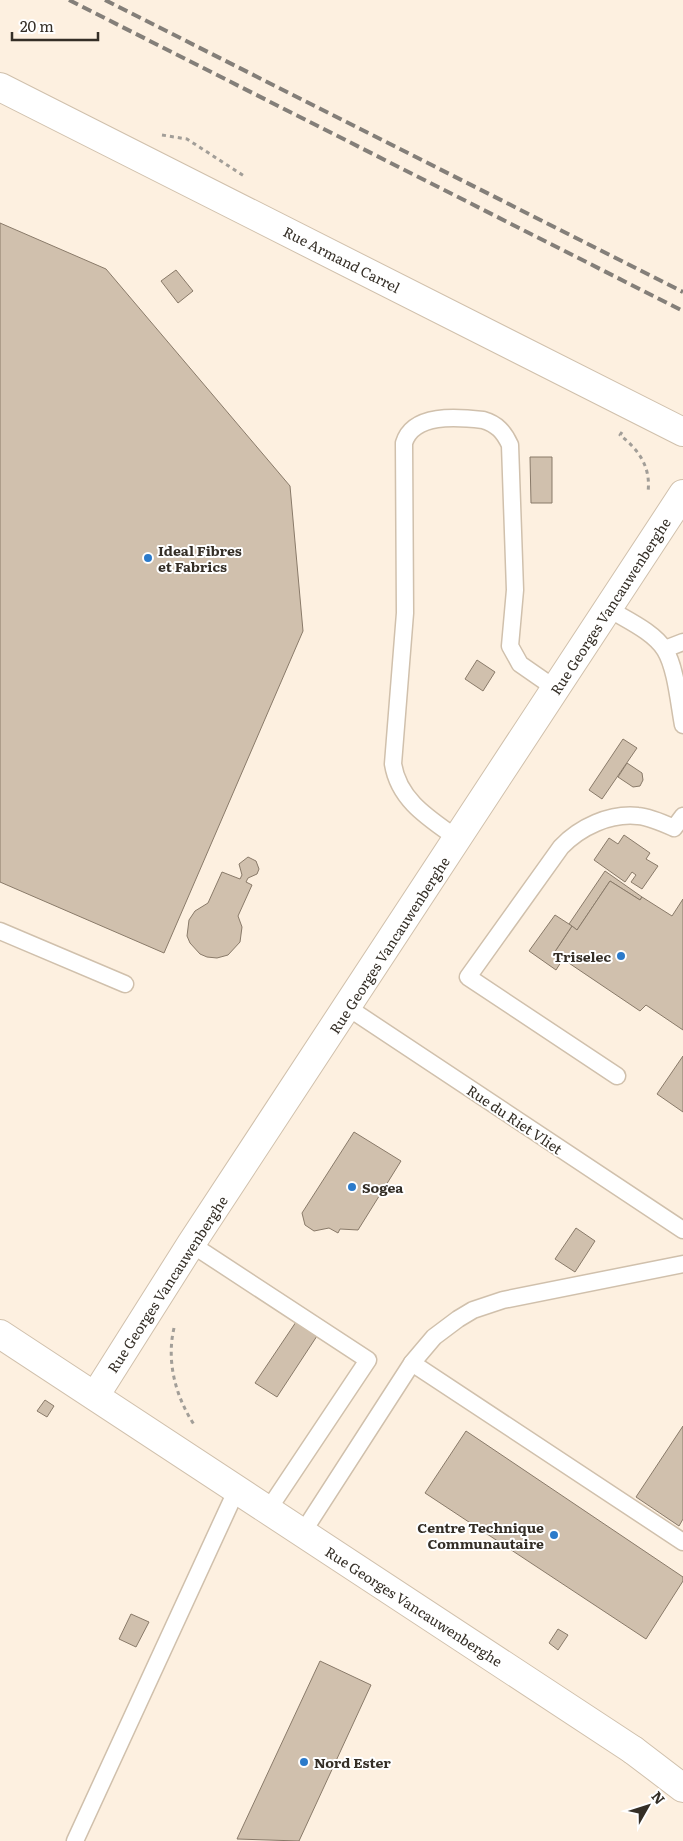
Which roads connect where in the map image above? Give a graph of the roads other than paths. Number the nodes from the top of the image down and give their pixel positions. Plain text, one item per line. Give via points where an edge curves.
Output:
1 (0, 87) edge
2 (683, 432) edge
3 (683, 494) edge
4 (609, 609) junction
5 (683, 642) edge
6 (665, 649) junction
7 (556, 689) junction
8 (683, 725) edge
9 (680, 828) edge
10 (458, 839) junction
11 (0, 931) edge
12 (125, 984) dead end
13 (347, 1008) junction
14 (617, 1076) dead end
15 (683, 1230) edge
16 (191, 1244) junction
17 (683, 1264) edge
18 (0, 1334) edge
19 (412, 1363) junction
20 (95, 1396) junction
21 (237, 1489) junction
22 (268, 1510) junction
23 (302, 1532) junction
24 (683, 1542) edge
25 (634, 1750) junction
26 (683, 1778) edge
27 (683, 1788) edge
28 (75, 1841) edge

1 - 2 main road, Rue Armand Carrel
3 - 4 main road, Rue Georges Vancauwenberghe
4 - 6 lane
4 - 7 main road, Rue Georges Vancauwenberghe
5 - 6 lane
6 - 8 lane
7 - 10 main road, Rue Georges Vancauwenberghe
7 - 10 lane via 520,664 510,646 515,590 510,445 506,437 492,422 484,420 422,422 407,433 404,443 405,613 393,764 399,783 412,803
9 - 14 lane via 638,816 623,816 595,824 570,837 468,977
10 - 13 main road, Rue Georges Vancauwenberghe
11 - 12 lane
13 - 15 lane, Rue du Riet Vliet
13 - 16 main road, Rue Georges Vancauwenberghe
16 - 20 main road, Rue Georges Vancauwenberghe
16 - 22 lane via 368,1360
17 - 19 lane via 489,1304 446,1327
18 - 20 main road, Rue Georges Vancauwenberghe
19 - 23 lane
19 - 24 lane
20 - 21 main road, Rue Georges Vancauwenberghe
21 - 22 main road, Rue Georges Vancauwenberghe
21 - 28 lane
22 - 23 main road, Rue Georges Vancauwenberghe
23 - 25 main road, Rue Georges Vancauwenberghe
25 - 26 main road
25 - 27 main road

